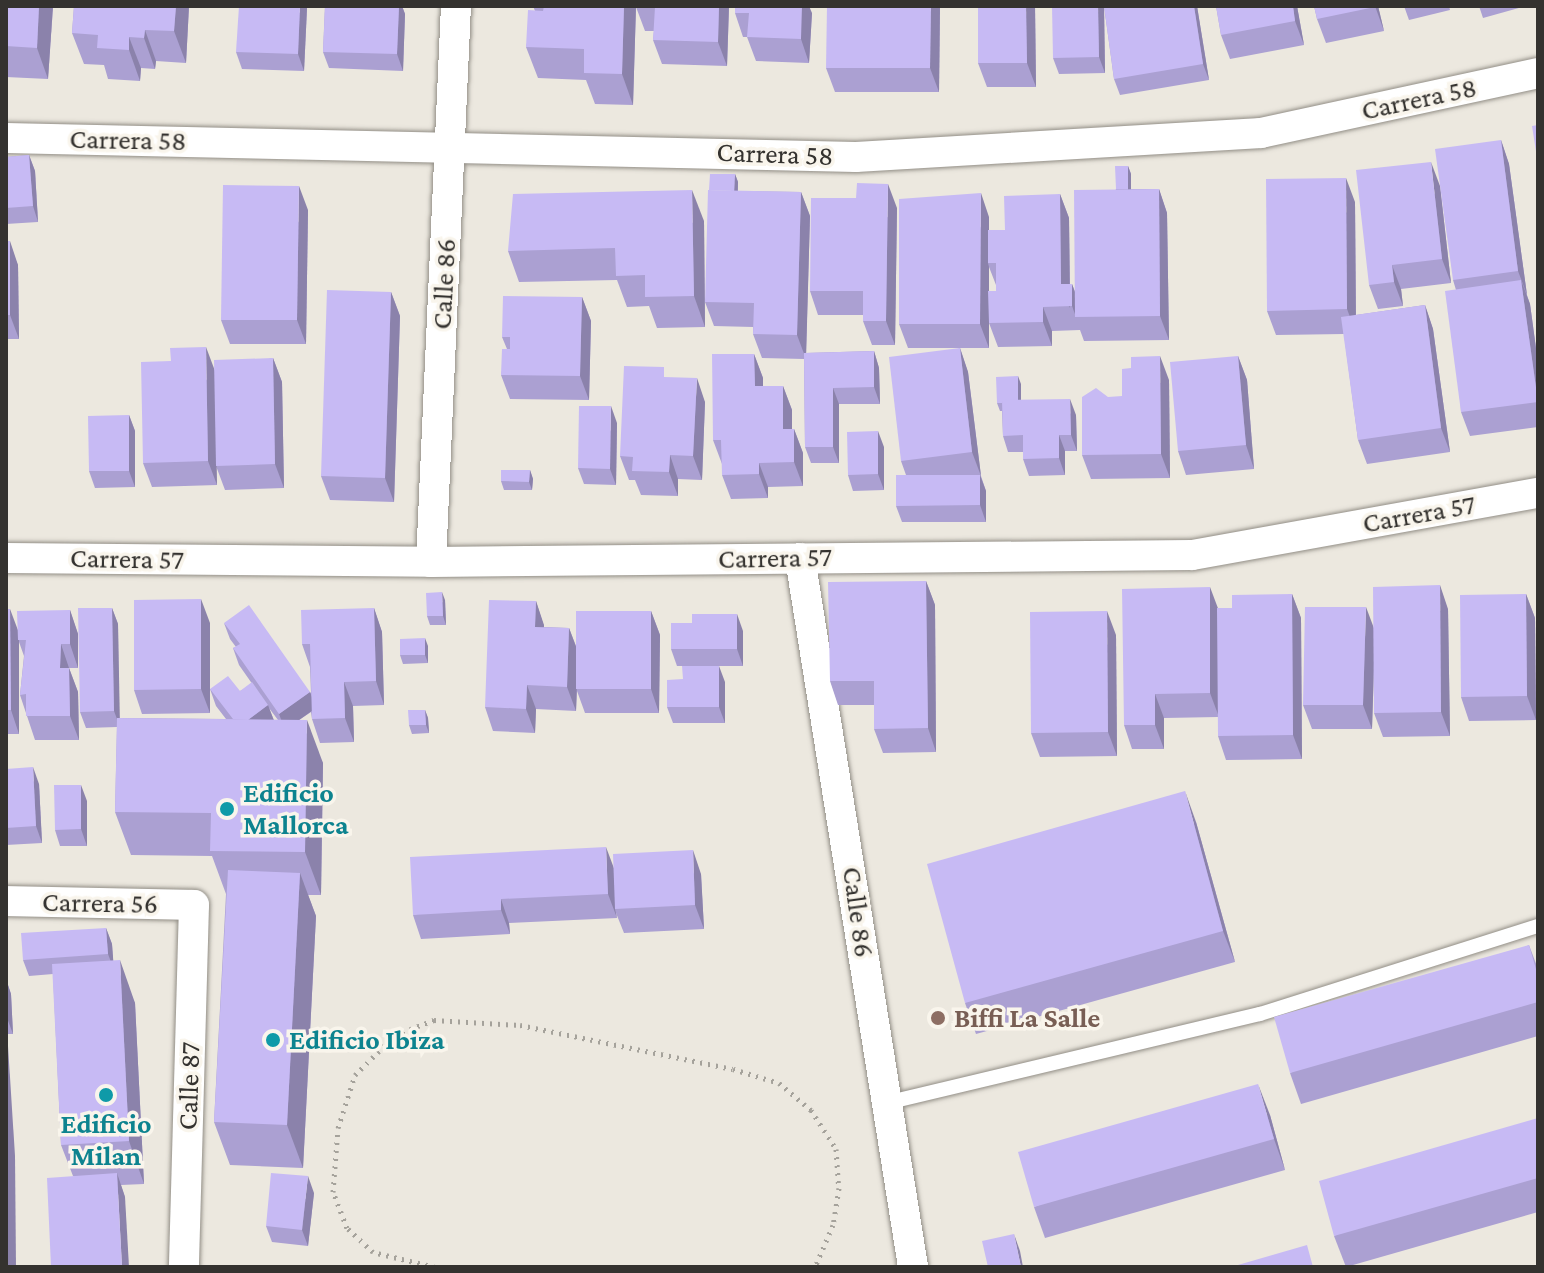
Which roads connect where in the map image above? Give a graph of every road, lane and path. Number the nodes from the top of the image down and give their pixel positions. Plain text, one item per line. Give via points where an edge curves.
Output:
1 (456, 6) edge
2 (1538, 73) edge
3 (6, 138) edge
4 (450, 146) junction
5 (1538, 493) edge
6 (6, 558) edge
7 (800, 558) junction
8 (431, 562) junction
9 (6, 901) edge
10 (194, 905) joint
11 (1538, 926) edge
12 (886, 1103) junction
13 (184, 1267) edge
14 (435, 1267) edge
15 (815, 1267) edge
16 (913, 1267) edge

1 - 4 street, Calle 86
2 - 4 street, Carrera 58 via 1261,133 856,157
3 - 4 street, Carrera 58
4 - 8 street, Calle 86
5 - 7 street, Carrera 57 via 1192,555
6 - 8 street, Carrera 57
7 - 8 street, Carrera 57
7 - 12 street, Calle 86
9 - 10 street, Carrera 56
10 - 13 street, Calle 87
11 - 12 lane via 1260,1014
12 - 16 street, Calle 86
14 - 15 path via 373,1252 347,1228 333,1192 338,1128 355,1075 395,1035 434,1020 520,1025 779,1083 811,1110 836,1149 839,1188 833,1225

